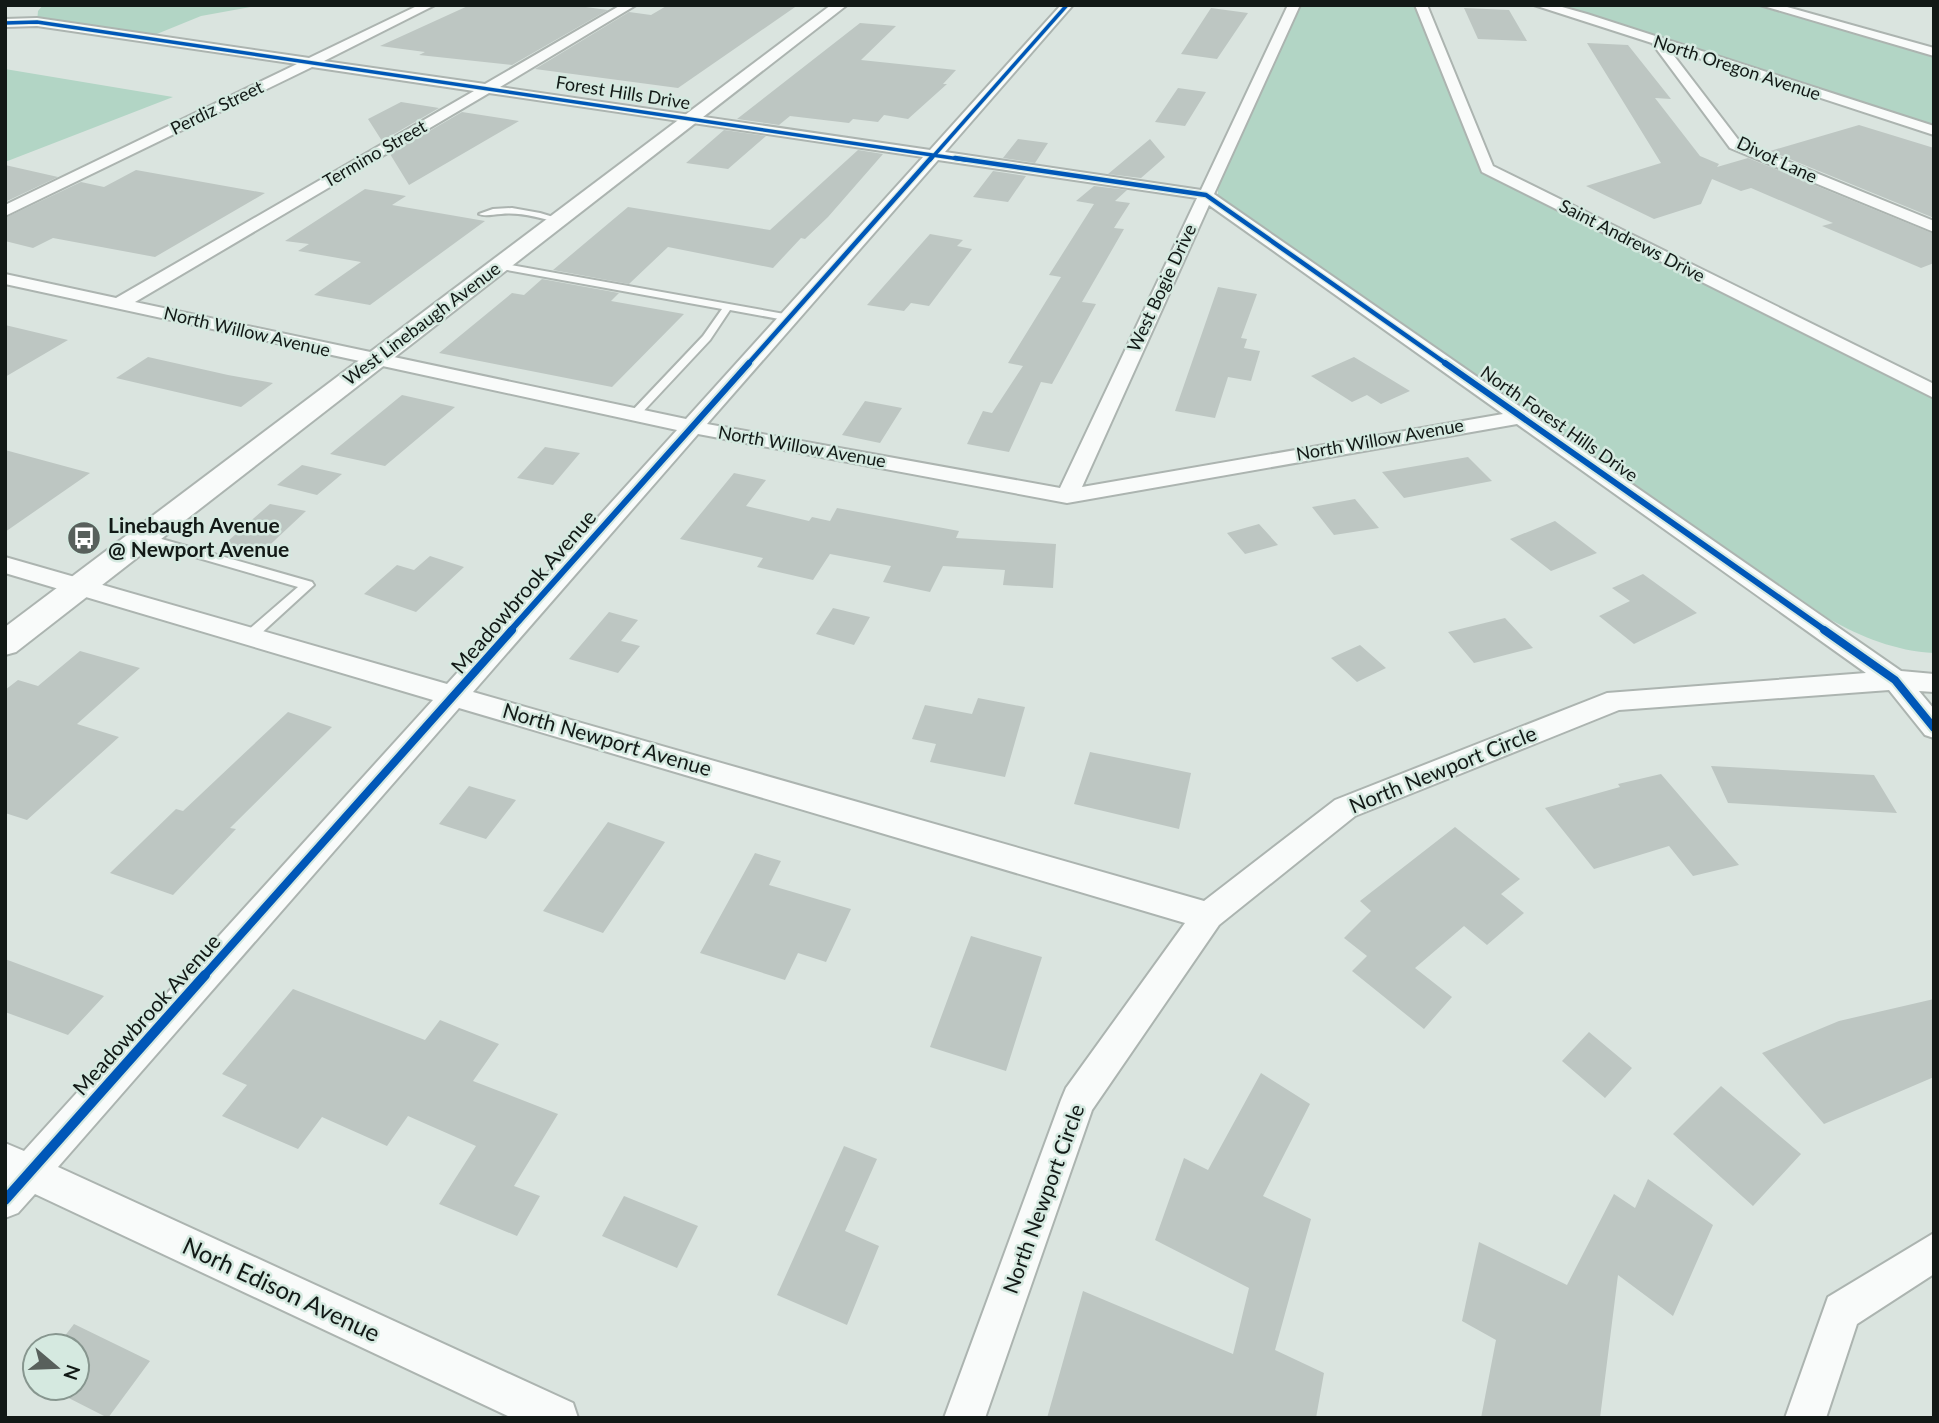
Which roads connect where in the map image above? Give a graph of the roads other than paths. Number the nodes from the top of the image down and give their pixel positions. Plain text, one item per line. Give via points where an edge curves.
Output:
1 (429, 5) edge
2 (631, 5) edge
3 (840, 5) edge
4 (1067, 5) edge
5 (1294, 5) edge
6 (1421, 5) edge
7 (1540, 5) edge
8 (1766, 5) edge
9 (29, 9) dead end
10 (37, 22) junction
11 (5, 23) edge
12 (1658, 43) junction
13 (1934, 52) edge
14 (310, 64) junction
15 (488, 89) junction
16 (691, 119) junction
17 (1934, 131) edge
18 (936, 155) junction
19 (1206, 195) junction
20 (5, 211) edge
21 (483, 214) dead end
22 (559, 220) junction
23 (1934, 227) edge
24 (499, 266) junction
25 (5, 279) edge
26 (120, 303) junction
27 (728, 306) junction
28 (790, 318) junction
29 (375, 361) junction
30 (1934, 392) edge
31 (634, 415) junction
32 (1521, 417) junction
33 (692, 427) junction
34 (1067, 496) junction
35 (144, 538) junction
36 (5, 565) edge
37 (80, 586) junction
38 (251, 635) junction
39 (5, 644) edge
40 (1934, 669) edge
41 (1895, 680) junction
42 (1934, 683) edge
43 (456, 695) junction
44 (1934, 728) edge
45 (1208, 916) junction
46 (13, 1178) edge
47 (1934, 1252) edge
48 (558, 1418) edge
49 (964, 1418) edge
50 (1805, 1418) edge

1 - 14 street, Perdiz Street
2 - 15 street, Termino Street
3 - 16 street, West Linebaugh Avenue
4 - 18 street, Meadowbrook Avenue
5 - 19 street, West Bogie Drive
6 - 30 street, Saint Andrews Drive via 1487,169
7 - 12 street, North Oregon Avenue
8 - 13 street
9 - 10 street via 29,18
10 - 11 street, Forest Hills Drive
10 - 14 street, Forest Hills Drive
12 - 17 street, North Oregon Avenue
12 - 23 street, Divot Lane via 1735,145
14 - 15 street, Forest Hills Drive
14 - 20 street, Perdiz Street
15 - 16 street, Forest Hills Drive
15 - 26 street, Termino Street
16 - 18 street, Forest Hills Drive
16 - 22 street, West Linebaugh Avenue
18 - 19 street, Forest Hills Drive
18 - 28 street, Meadowbrook Avenue
19 - 32 street, North Forest Hills Drive
19 - 34 street, West Bogie Drive
21 - 22 lane via 527,211
22 - 24 street, West Linebaugh Avenue
24 - 27 lane
24 - 29 street, West Linebaugh Avenue
25 - 26 street, North Willow Avenue
26 - 29 street, North Willow Avenue
27 - 28 lane
27 - 31 lane via 707,338
28 - 33 street, Meadowbrook Avenue
29 - 31 street, North Willow Avenue
29 - 35 street, West Linebaugh Avenue
31 - 33 street, North Willow Avenue
32 - 34 street, North Willow Avenue
32 - 41 street, North Forest Hills Drive
33 - 34 street, North Willow Avenue
33 - 43 street, Meadowbrook Avenue
35 - 37 street, West Linebaugh Avenue
35 - 38 lane via 308,585
36 - 37 street, North Newport Avenue
37 - 38 street, North Newport Avenue
37 - 39 street, West Linebaugh Avenue
38 - 43 street, North Newport Avenue
40 - 41 street
41 - 42 street, North Newport Circle
41 - 44 street, North Forest Hills Drive
41 - 45 street, North Newport Circle via 1616,700 1345,808
43 - 45 street, North Newport Avenue
43 - 46 street, Meadowbrook Avenue
45 - 49 street, North Newport Circle via 1078,1100
46 - 48 street, Norh Edison Avenue
47 - 50 street via 1842,1311

